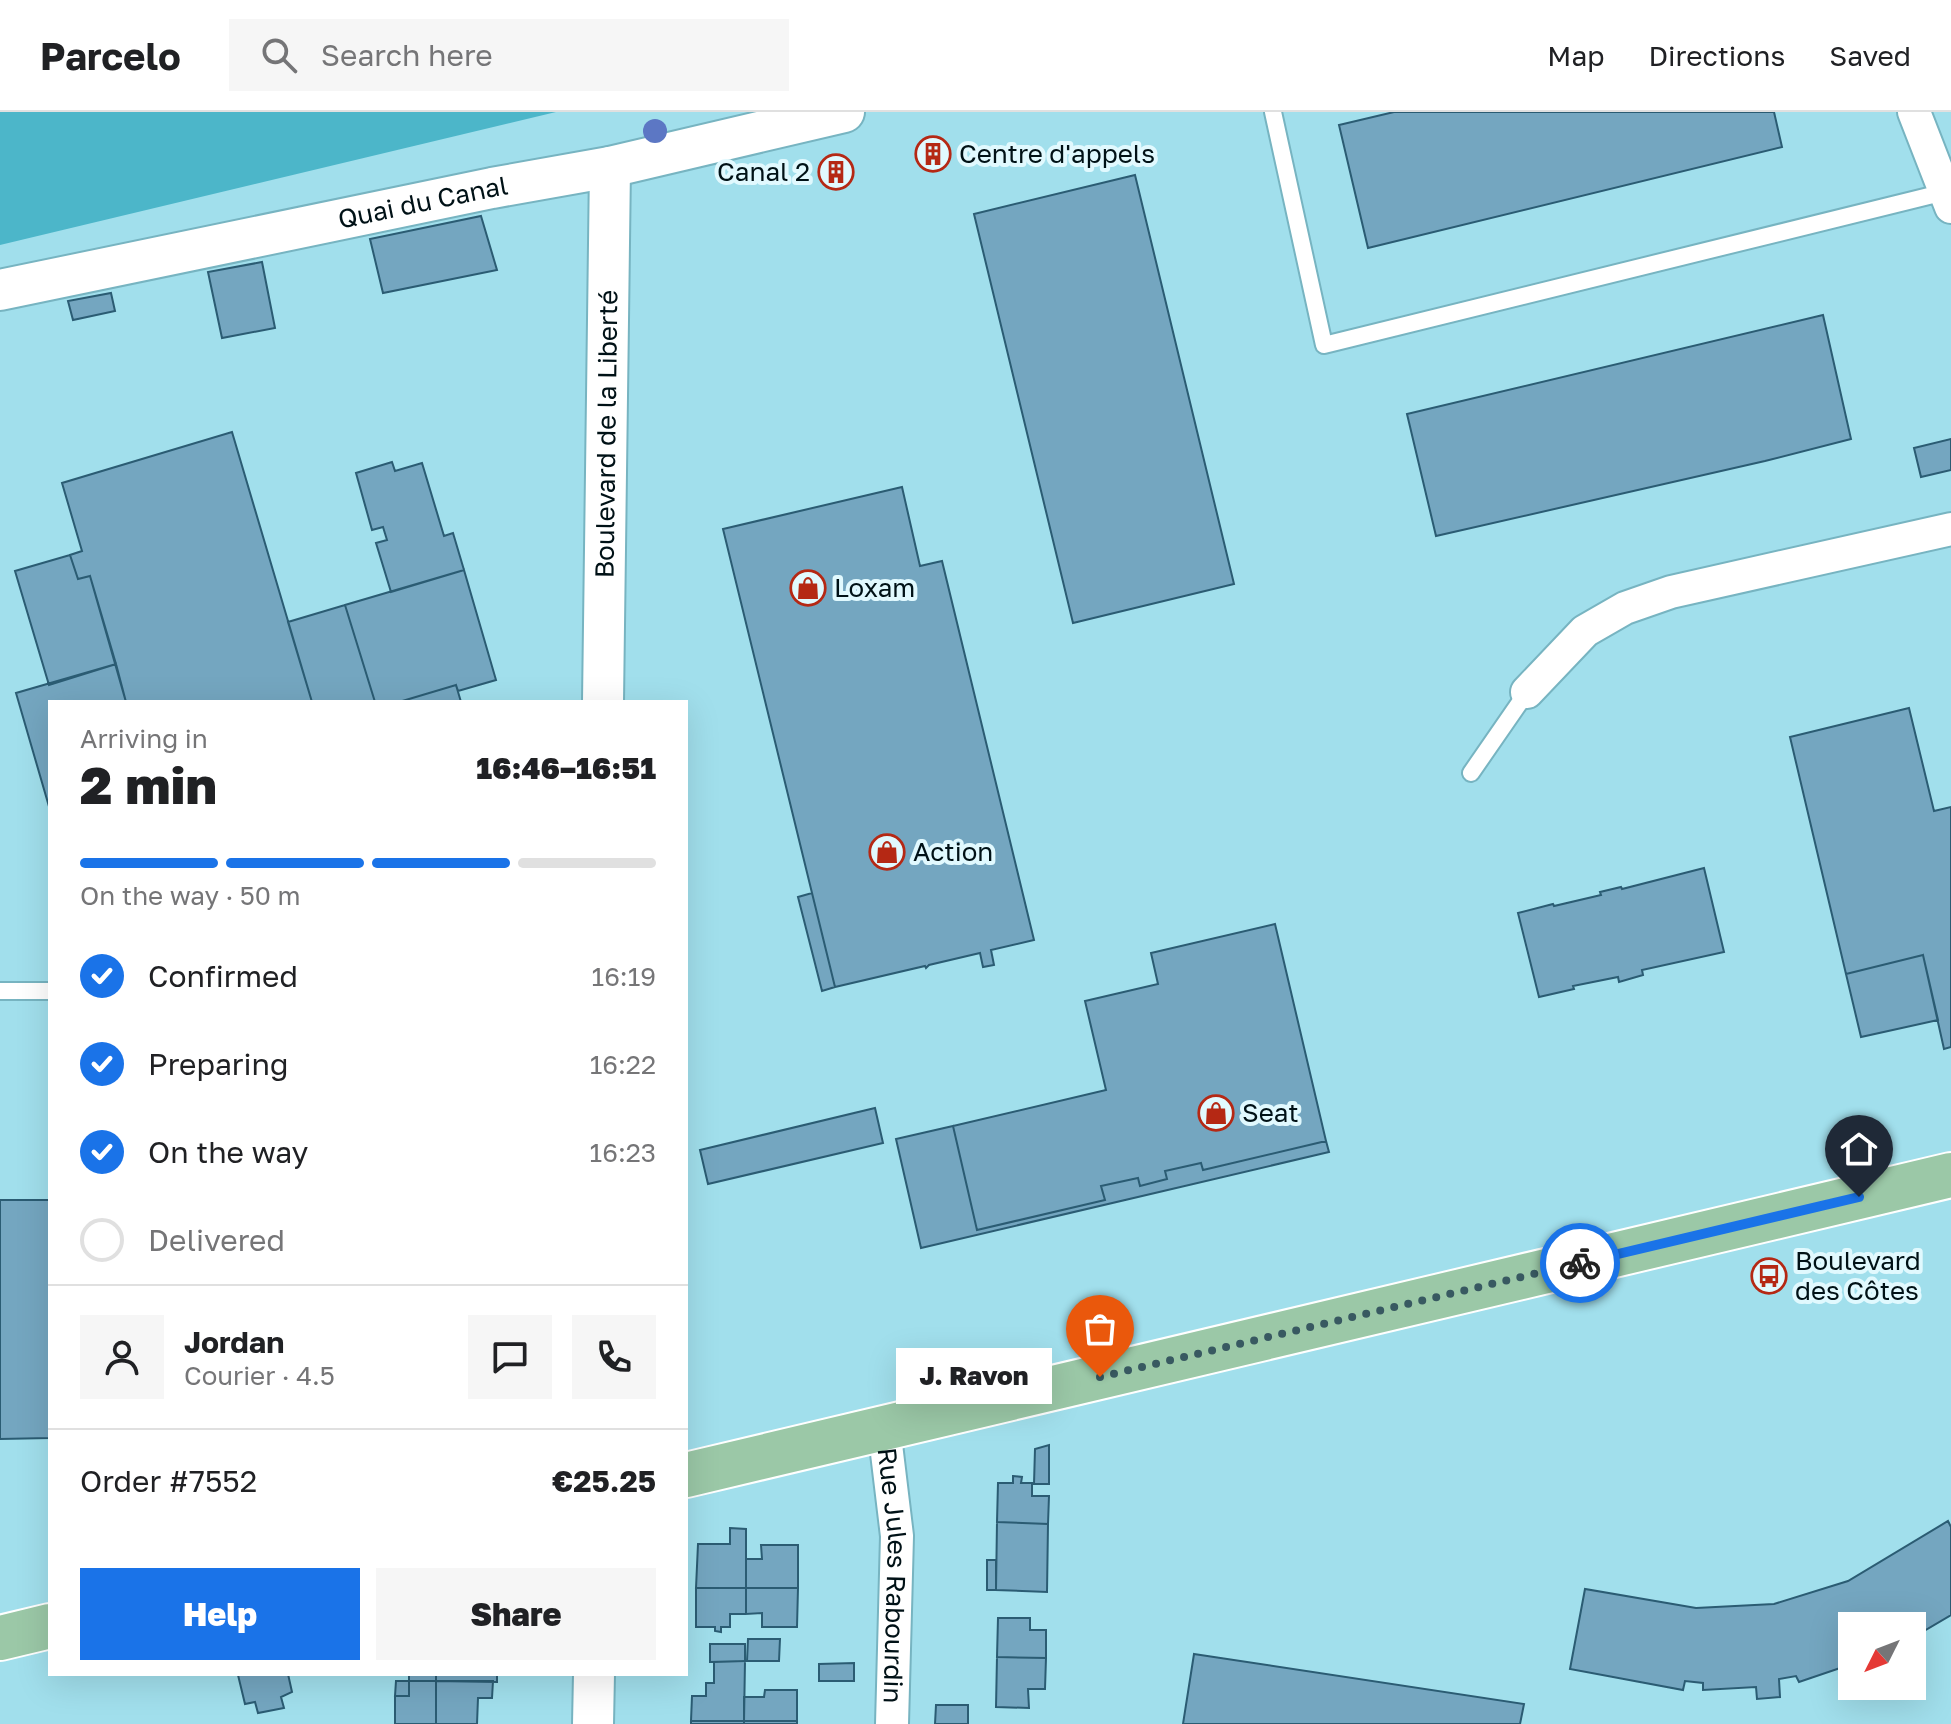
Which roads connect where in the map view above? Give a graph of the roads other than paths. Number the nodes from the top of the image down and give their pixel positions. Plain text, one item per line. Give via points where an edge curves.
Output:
1 (844, 112) edge
2 (1273, 112) edge
3 (1914, 112) edge
4 (610, 167) junction
5 (1948, 200) edge
6 (0, 290) edge
7 (1951, 529) edge
8 (1527, 692) joint
9 (603, 700) edge
10 (1471, 773) dead end
11 (0, 991) edge
12 (48, 991) edge
13 (1951, 1175) edge
14 (884, 1428) junction
15 (688, 1475) edge
16 (48, 1626) edge
17 (0, 1638) edge
18 (594, 1676) edge
19 (593, 1724) edge
20 (892, 1724) edge

1 - 4 street, Quai du Canal
2 - 5 lane via 1324,345
3 - 5 street
4 - 6 street, Quai du Canal
4 - 9 street, Boulevard de la Liberté
7 - 8 street via 1671,592 1625,608 1585,631
8 - 10 lane
11 - 12 lane
13 - 14 main road
14 - 15 main road
14 - 20 street, Rue Jules Rabourdin via 897,1536
16 - 17 main road
18 - 19 street

